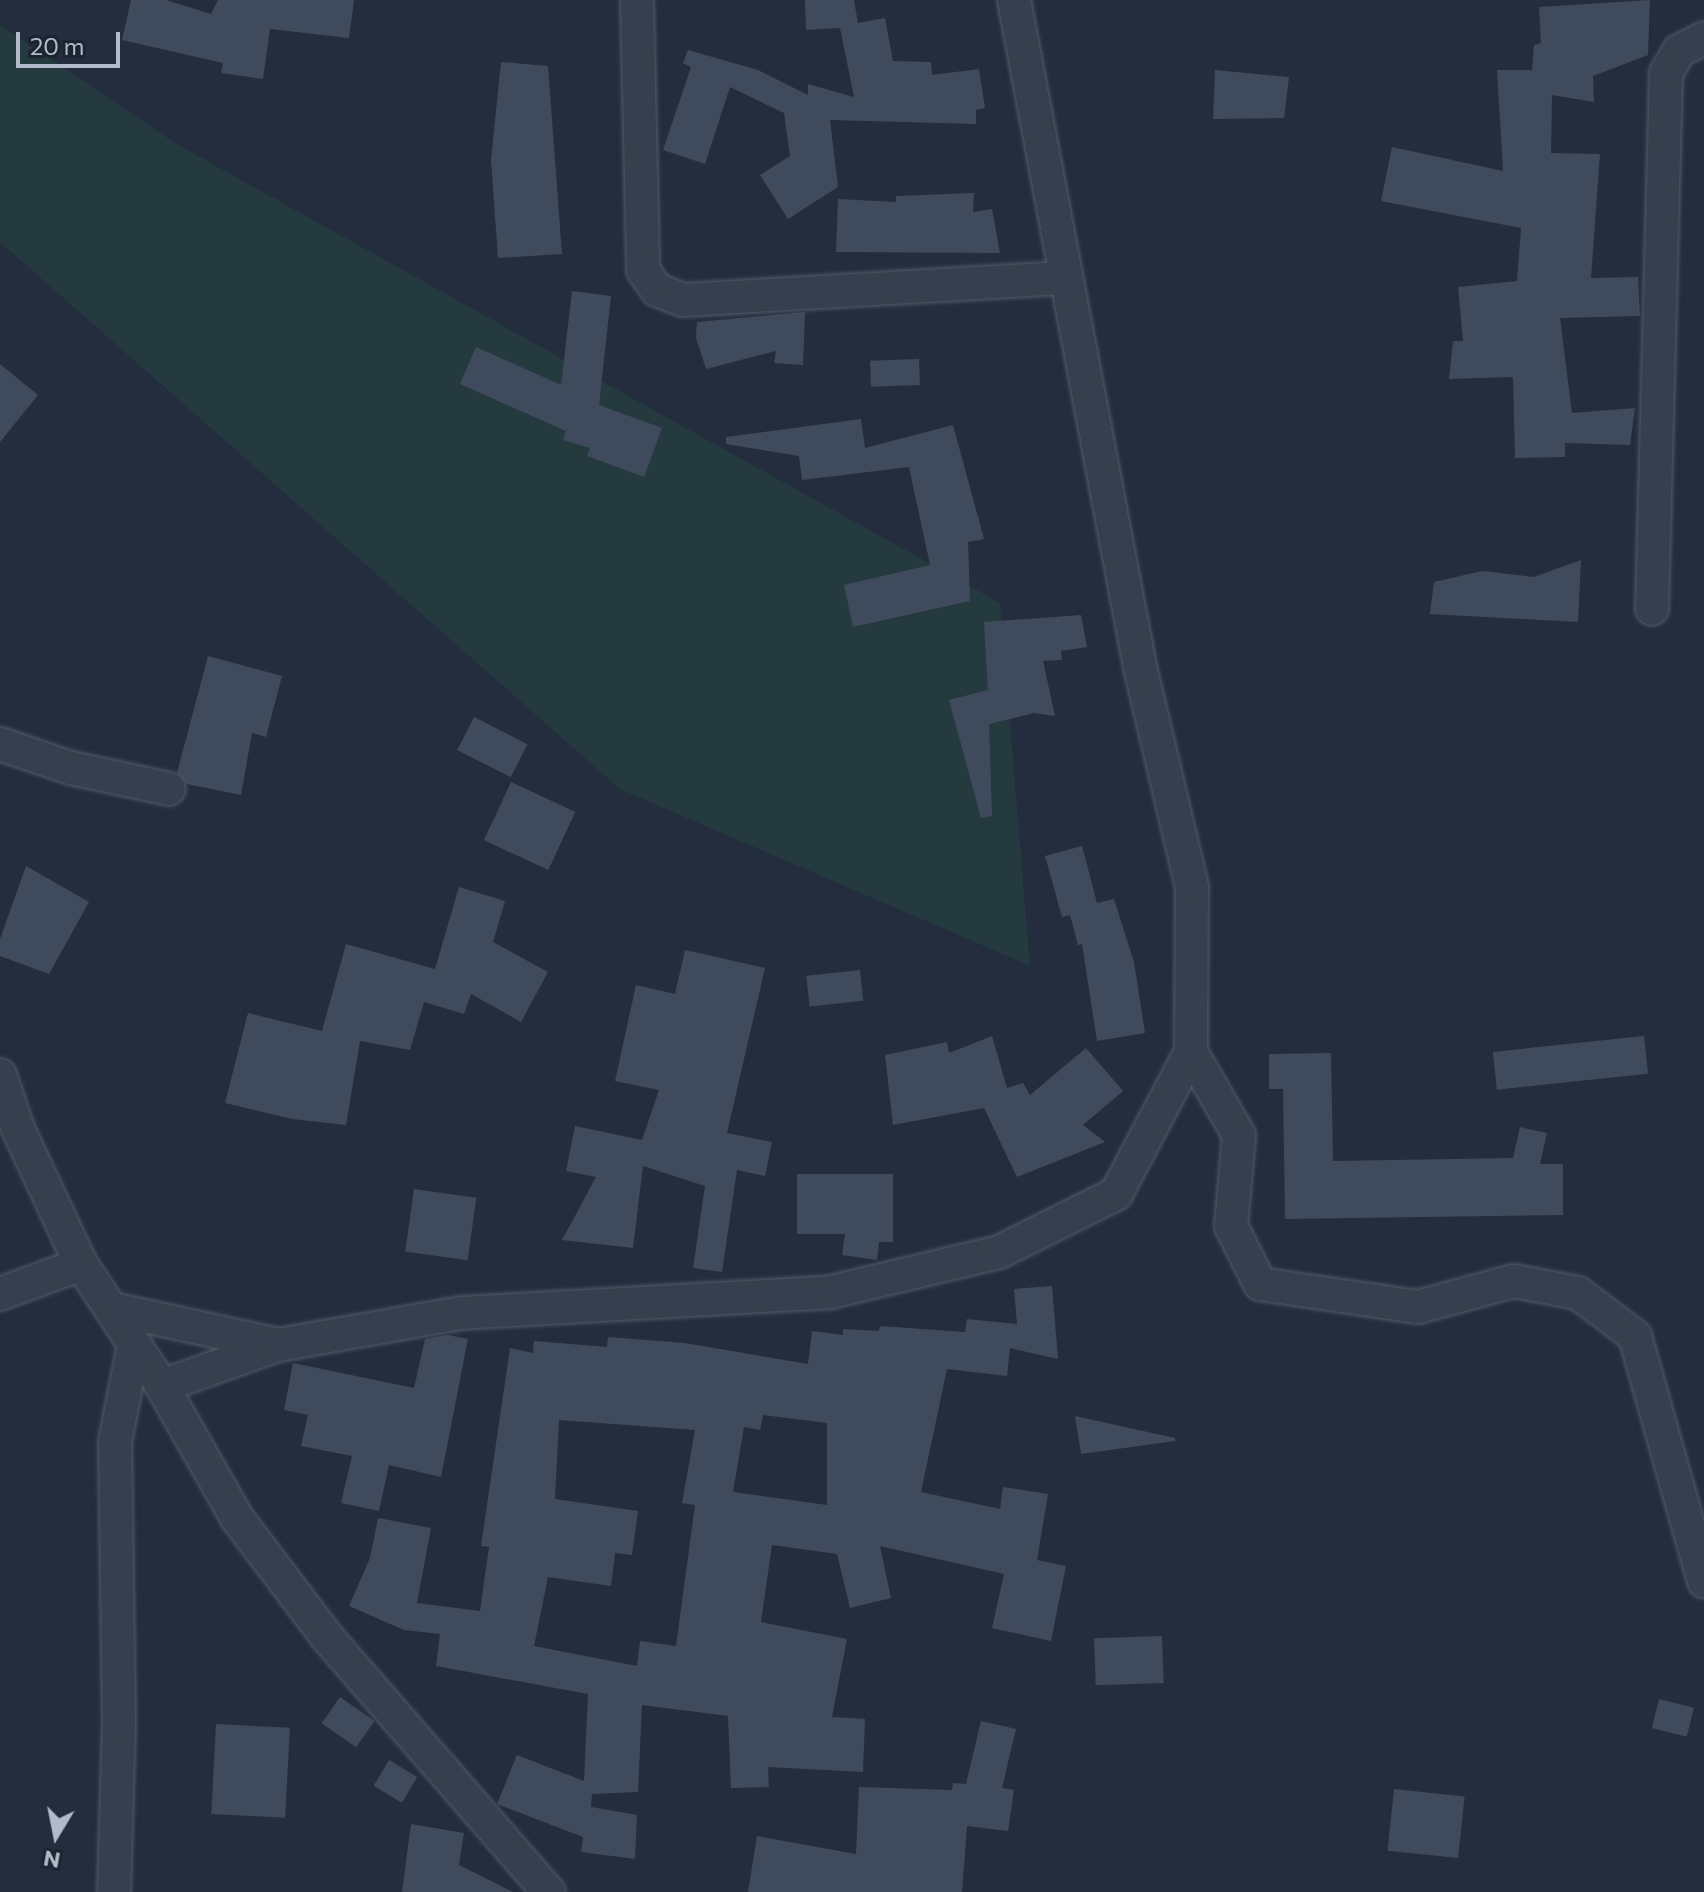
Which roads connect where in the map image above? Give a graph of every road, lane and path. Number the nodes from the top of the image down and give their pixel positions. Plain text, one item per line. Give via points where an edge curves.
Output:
1 (637, 0) edge
2 (1014, 0) edge
3 (1704, 38) edge
4 (1064, 278) junction
5 (1652, 609) dead end
6 (0, 744) edge
7 (169, 789) dead end
8 (1191, 1052) junction
9 (0, 1075) edge
10 (81, 1264) junction
11 (0, 1294) edge
12 (112, 1309) junction
13 (134, 1344) junction
14 (278, 1345) junction
15 (162, 1386) junction
16 (1704, 1582) edge
17 (114, 1892) edge
18 (549, 1892) edge

1 - 4 street via 643,270 657,290 683,300
2 - 4 street
3 - 5 street via 1679,51 1666,73
4 - 8 street via 1141,672 1192,887
6 - 7 street via 71,768
8 - 14 street via 1116,1194 999,1252 831,1292 461,1313
8 - 16 street via 1239,1135 1231,1226 1260,1284 1418,1307 1514,1281 1578,1293 1635,1336
9 - 10 street via 18,1129
10 - 11 street
10 - 12 street
12 - 13 street
12 - 14 street
13 - 15 street
13 - 17 street via 115,1442 119,1723
14 - 15 street
15 - 18 street via 237,1518 327,1637

